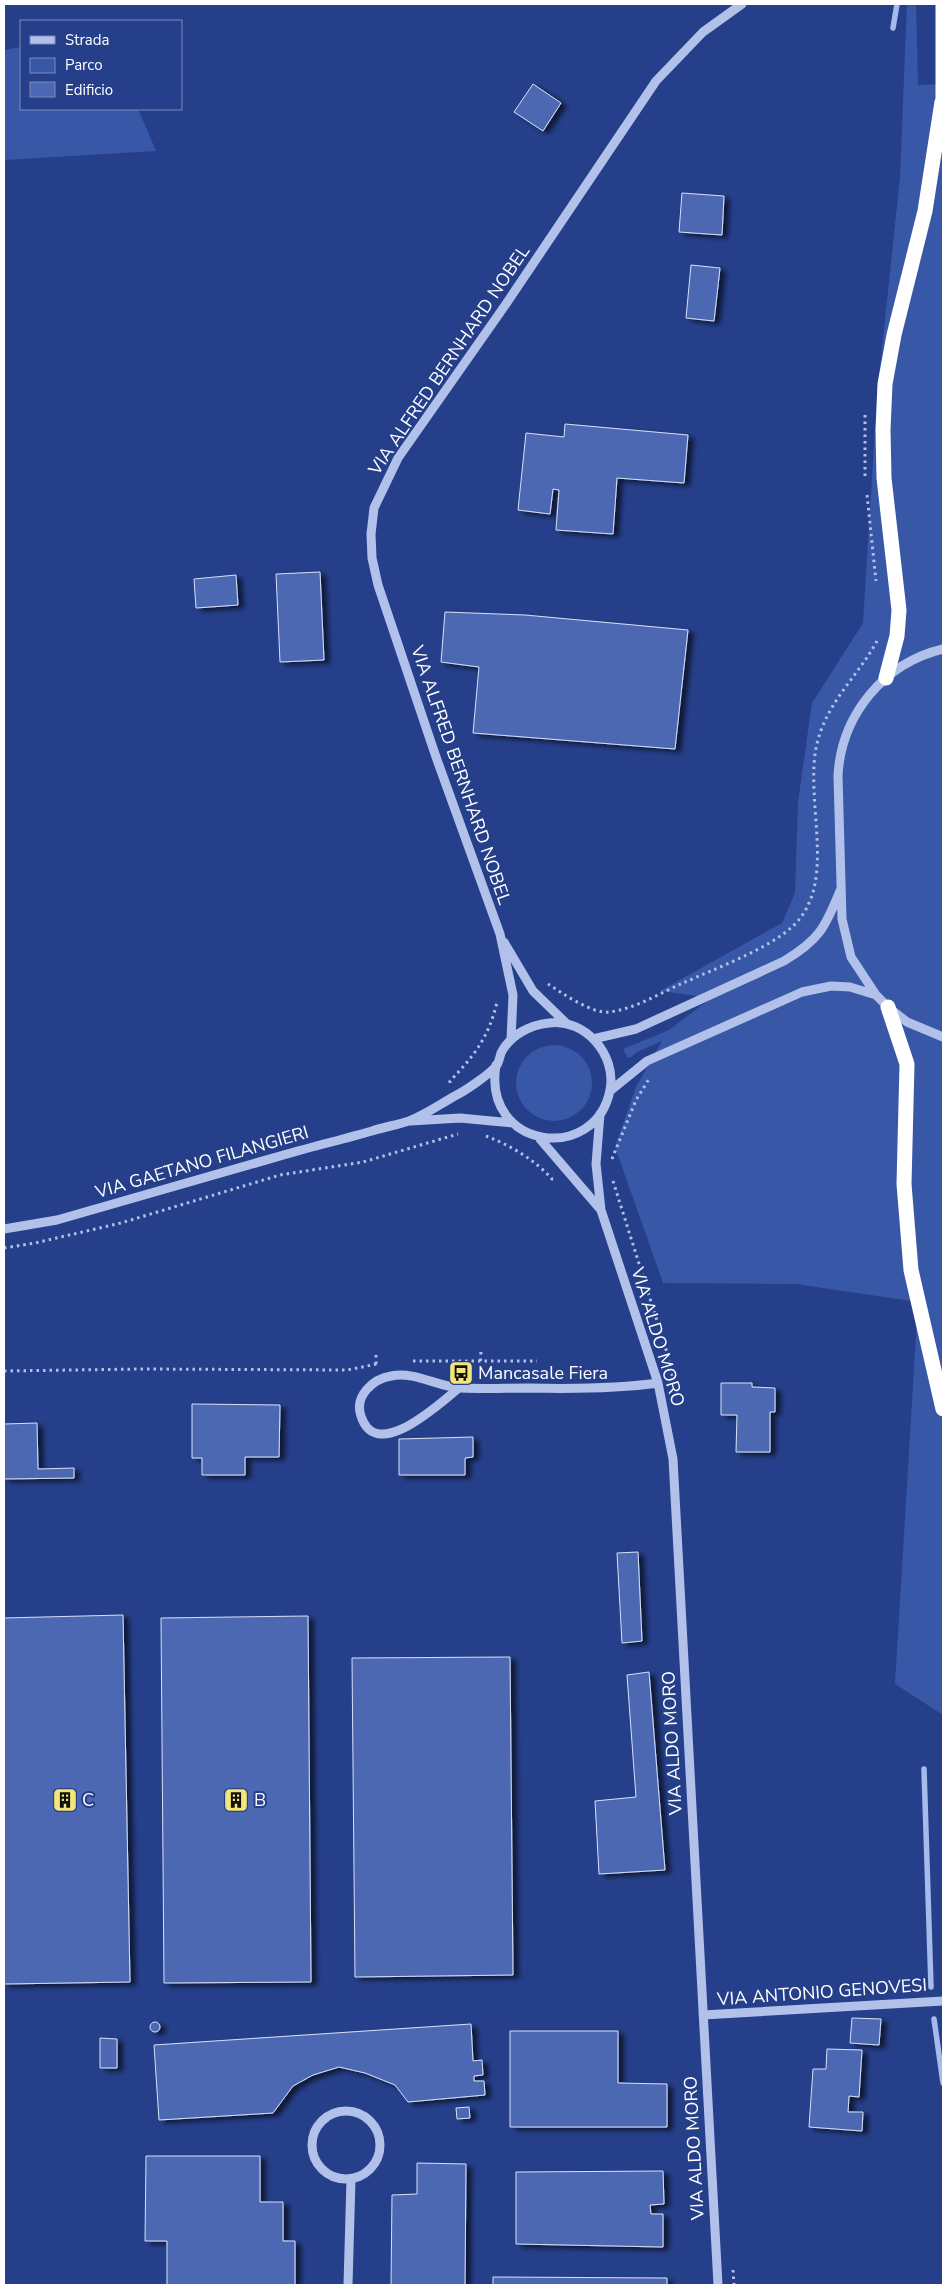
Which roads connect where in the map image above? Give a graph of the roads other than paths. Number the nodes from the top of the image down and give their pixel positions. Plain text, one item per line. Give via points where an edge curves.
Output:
1 (742, 4) edge
2 (943, 4) edge
3 (943, 83) edge
4 (943, 109) edge
5 (943, 649) edge
6 (886, 678) junction
7 (841, 889) junction
8 (500, 934) junction
9 (876, 995) junction
10 (888, 1007) junction
11 (567, 1024) junction
12 (943, 1037) edge
13 (593, 1039) junction
14 (511, 1040) junction
15 (496, 1065) junction
16 (610, 1091) junction
17 (600, 1114) junction
18 (408, 1121) junction
19 (513, 1123) junction
20 (540, 1139) junction
21 (601, 1210) junction
22 (4, 1229) edge
23 (658, 1383) junction
24 (459, 1388) junction
25 (943, 1409) edge
26 (943, 2001) edge
27 (703, 2016) junction
28 (351, 2179) junction
29 (348, 2285) edge
30 (718, 2285) edge

1 - 8 street, VIA ALFRED BERNHARD NOBEL via 703,32 656,81 501,312 398,458 374,508 371,542 378,585
2 - 3 highway
3 - 4 highway
4 - 6 highway via 925,211 894,335 886,384 884,478 899,610 897,636
5 - 6 street via 926,653
6 - 7 street via 856,713 839,758
7 - 9 street via 846,941 851,957
7 - 13 street via 825,927 801,951 636,1028
8 - 11 street, VIA ALFRED BERNHARD NOBEL via 533,991
8 - 14 street, VIA ALFRED BERNHARD NOBEL via 512,995
9 - 10 street
9 - 16 street via 850,987 816,988 646,1061
10 - 12 street via 906,1022
10 - 25 highway via 907,1064 904,1184 911,1270
11 - 13 street
11 - 14 street via 537,1024
13 - 16 street via 608,1063
14 - 15 street
15 - 18 street, VIA GAETANO FILANGIERI via 454,1097
15 - 19 street via 495,1090 504,1114
16 - 17 street
17 - 20 street via 584,1129 564,1138
17 - 21 street, VIA ALDO MORO via 596,1164
18 - 19 street, VIA GAETANO FILANGIERI via 460,1118
18 - 22 street, VIA GAETANO FILANGIERI via 57,1220
19 - 20 street
20 - 21 street, VIA ALDO MORO
21 - 23 street, VIA ALDO MORO
23 - 24 street via 613,1389
23 - 27 street, VIA ALDO MORO via 673,1459
24 - 24 street via 418,1378 392,1376 370,1385 360,1404 360,1413 371,1431 397,1433 418,1421
26 - 27 street, VIA ANTONIO GENOVESI
27 - 30 street, VIA ALDO MORO
28 - 28 street via 369,2170 376,2162 380,2142 372,2123 363,2115 340,2111 320,2123 314,2133 312,2153 323,2170 341,2179
28 - 29 street

